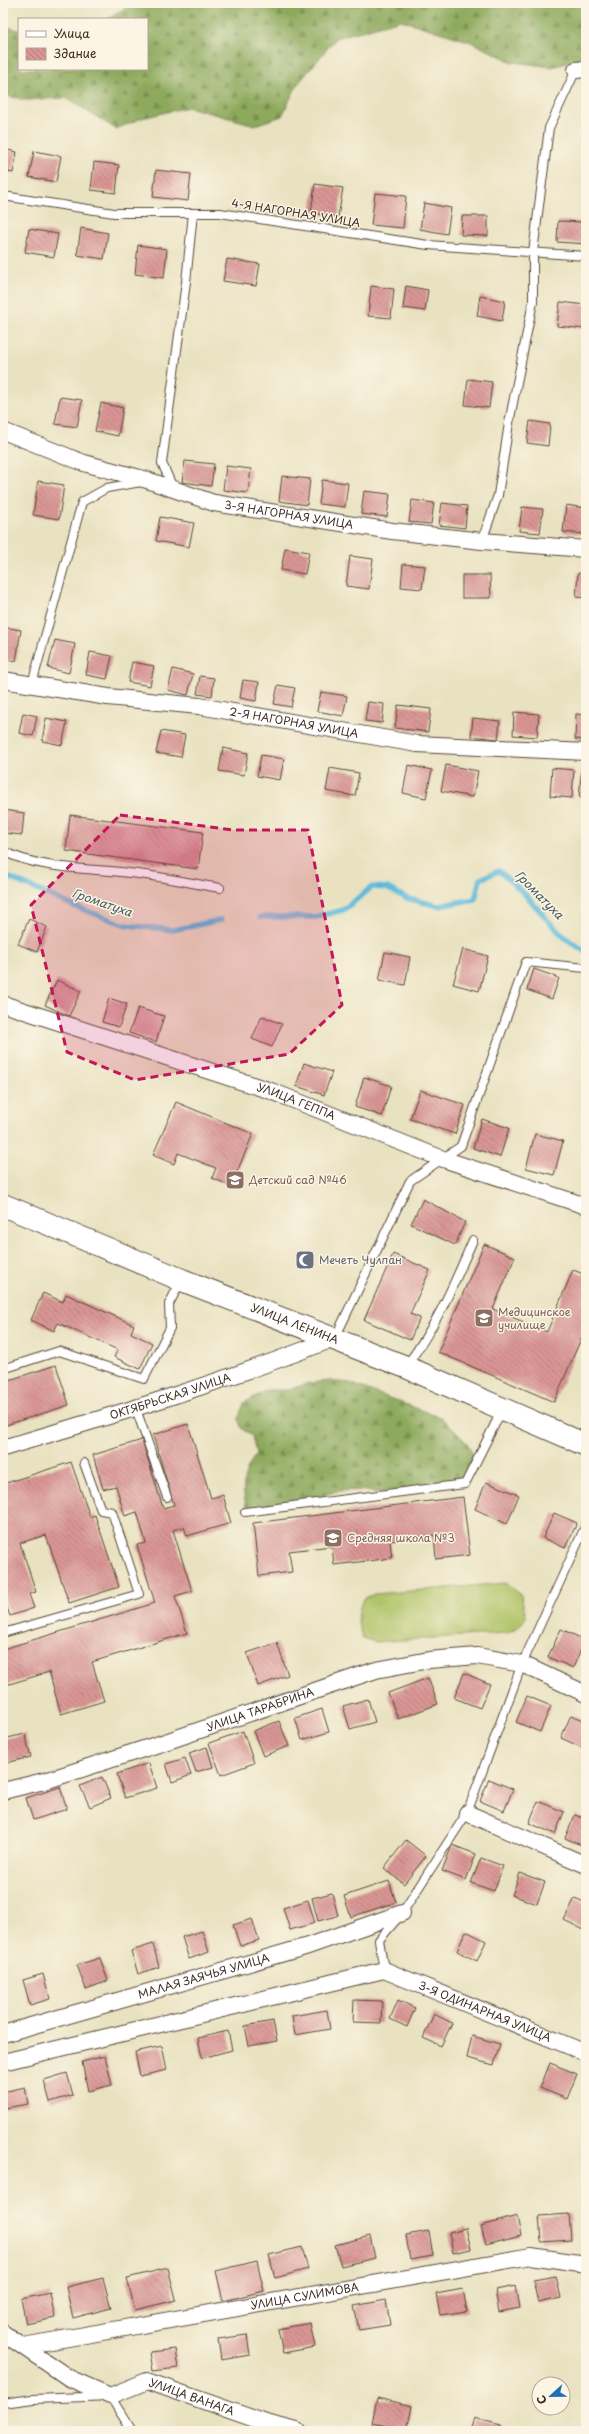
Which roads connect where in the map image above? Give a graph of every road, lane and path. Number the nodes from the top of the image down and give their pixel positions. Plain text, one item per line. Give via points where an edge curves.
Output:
1 (581, 69) edge
2 (3, 196) edge
3 (193, 213) junction
4 (533, 252) junction
5 (586, 256) edge
6 (3, 432) edge
7 (147, 480) junction
8 (173, 489) junction
9 (482, 541) junction
10 (586, 549) edge
11 (3, 680) edge
12 (32, 684) junction
13 (586, 752) edge
14 (3, 851) edge
15 (220, 888) dead end
16 (586, 968) edge
17 (3, 1004) edge
18 (443, 1159) junction
19 (3, 1205) edge
20 (586, 1206) edge
21 (473, 1240) dead end
22 (182, 1280) junction
23 (335, 1338) junction
24 (406, 1367) junction
25 (3, 1369) edge
26 (136, 1409) junction
27 (503, 1409) junction
28 (586, 1445) edge
29 (3, 1448) edge
30 (84, 1463) dead end
31 (167, 1497) dead end
32 (245, 1512) dead end
33 (586, 1525) edge
34 (3, 1632) edge
35 (522, 1664) junction
36 (586, 1694) edge
37 (3, 1791) edge
38 (467, 1813) junction
39 (586, 1864) edge
40 (402, 1913) junction
41 (384, 1970) junction
42 (3, 2034) edge
43 (586, 2053) edge
44 (3, 2062) edge
45 (586, 2264) edge
46 (3, 2333) edge
47 (23, 2346) junction
48 (110, 2396) junction
49 (3, 2403) edge
50 (132, 2431) edge
51 (297, 2431) edge

1 - 4 lane via 549,128
2 - 3 lane, 4-Я НАГОРНАЯ УЛИЦА via 114,213
3 - 4 lane, 4-Я НАГОРНАЯ УЛИЦА via 220,212 428,245
3 - 8 lane via 162,463
4 - 5 lane, 4-Я НАГОРНАЯ УЛИЦА
4 - 9 lane via 533,302 509,423 498,495
6 - 7 street, 3-Я НАГОРНАЯ УЛИЦА via 84,463
7 - 8 street, 3-Я НАГОРНАЯ УЛИЦА
7 - 12 lane via 107,488 82,502
8 - 9 street, 3-Я НАГОРНАЯ УЛИЦА via 214,503 392,531
9 - 10 street, 3-Я НАГОРНАЯ УЛИЦА
11 - 12 street, 2-Я НАГОРНАЯ УЛИЦА
12 - 13 street, 2-Я НАГОРНАЯ УЛИЦА via 108,697 199,706 417,744
14 - 15 lane via 15,857 53,865 131,873
16 - 18 lane via 526,962 461,1146
17 - 18 street, УЛИЦА ГЕППА via 271,1091
18 - 20 street, УЛИЦА ГЕППА
18 - 23 lane via 410,1181
19 - 22 main road, УЛИЦА ЛЕНИНА
21 - 24 lane via 443,1311
22 - 23 main road, УЛИЦА ЛЕНИНА
22 - 25 lane via 169,1304 170,1328 144,1379 59,1351
23 - 24 main road, УЛИЦА ЛЕНИНА
23 - 26 street, ОКТЯБРЬСКАЯ УЛИЦА via 269,1364
24 - 27 main road, УЛИЦА ЛЕНИНА
26 - 29 street, ОКТЯБРЬСКАЯ УЛИЦА
26 - 31 lane
27 - 28 main road, УЛИЦА ЛЕНИНА
27 - 32 lane via 465,1484
30 - 34 lane via 101,1510 112,1512 139,1594
33 - 35 lane
35 - 36 street, УЛИЦА ТАРАБРИНА
35 - 37 street, УЛИЦА ТАРАБРИНА via 477,1656 429,1660 376,1670 48,1780
35 - 38 lane
38 - 39 street
38 - 40 lane
40 - 41 lane via 380,1940
40 - 42 street, МАЛАЯ ЗАЯЧЬЯ УЛИЦА via 308,1946
41 - 43 street, 3-Я ОДИНАРНАЯ УЛИЦА
41 - 44 street
45 - 47 street, УЛИЦА СУЛИМОВА via 531,2256
46 - 47 street
47 - 48 street via 69,2378
48 - 49 lane via 33,2399
48 - 50 lane
48 - 51 street, УЛИЦА ВАНАГА via 147,2381 266,2423

